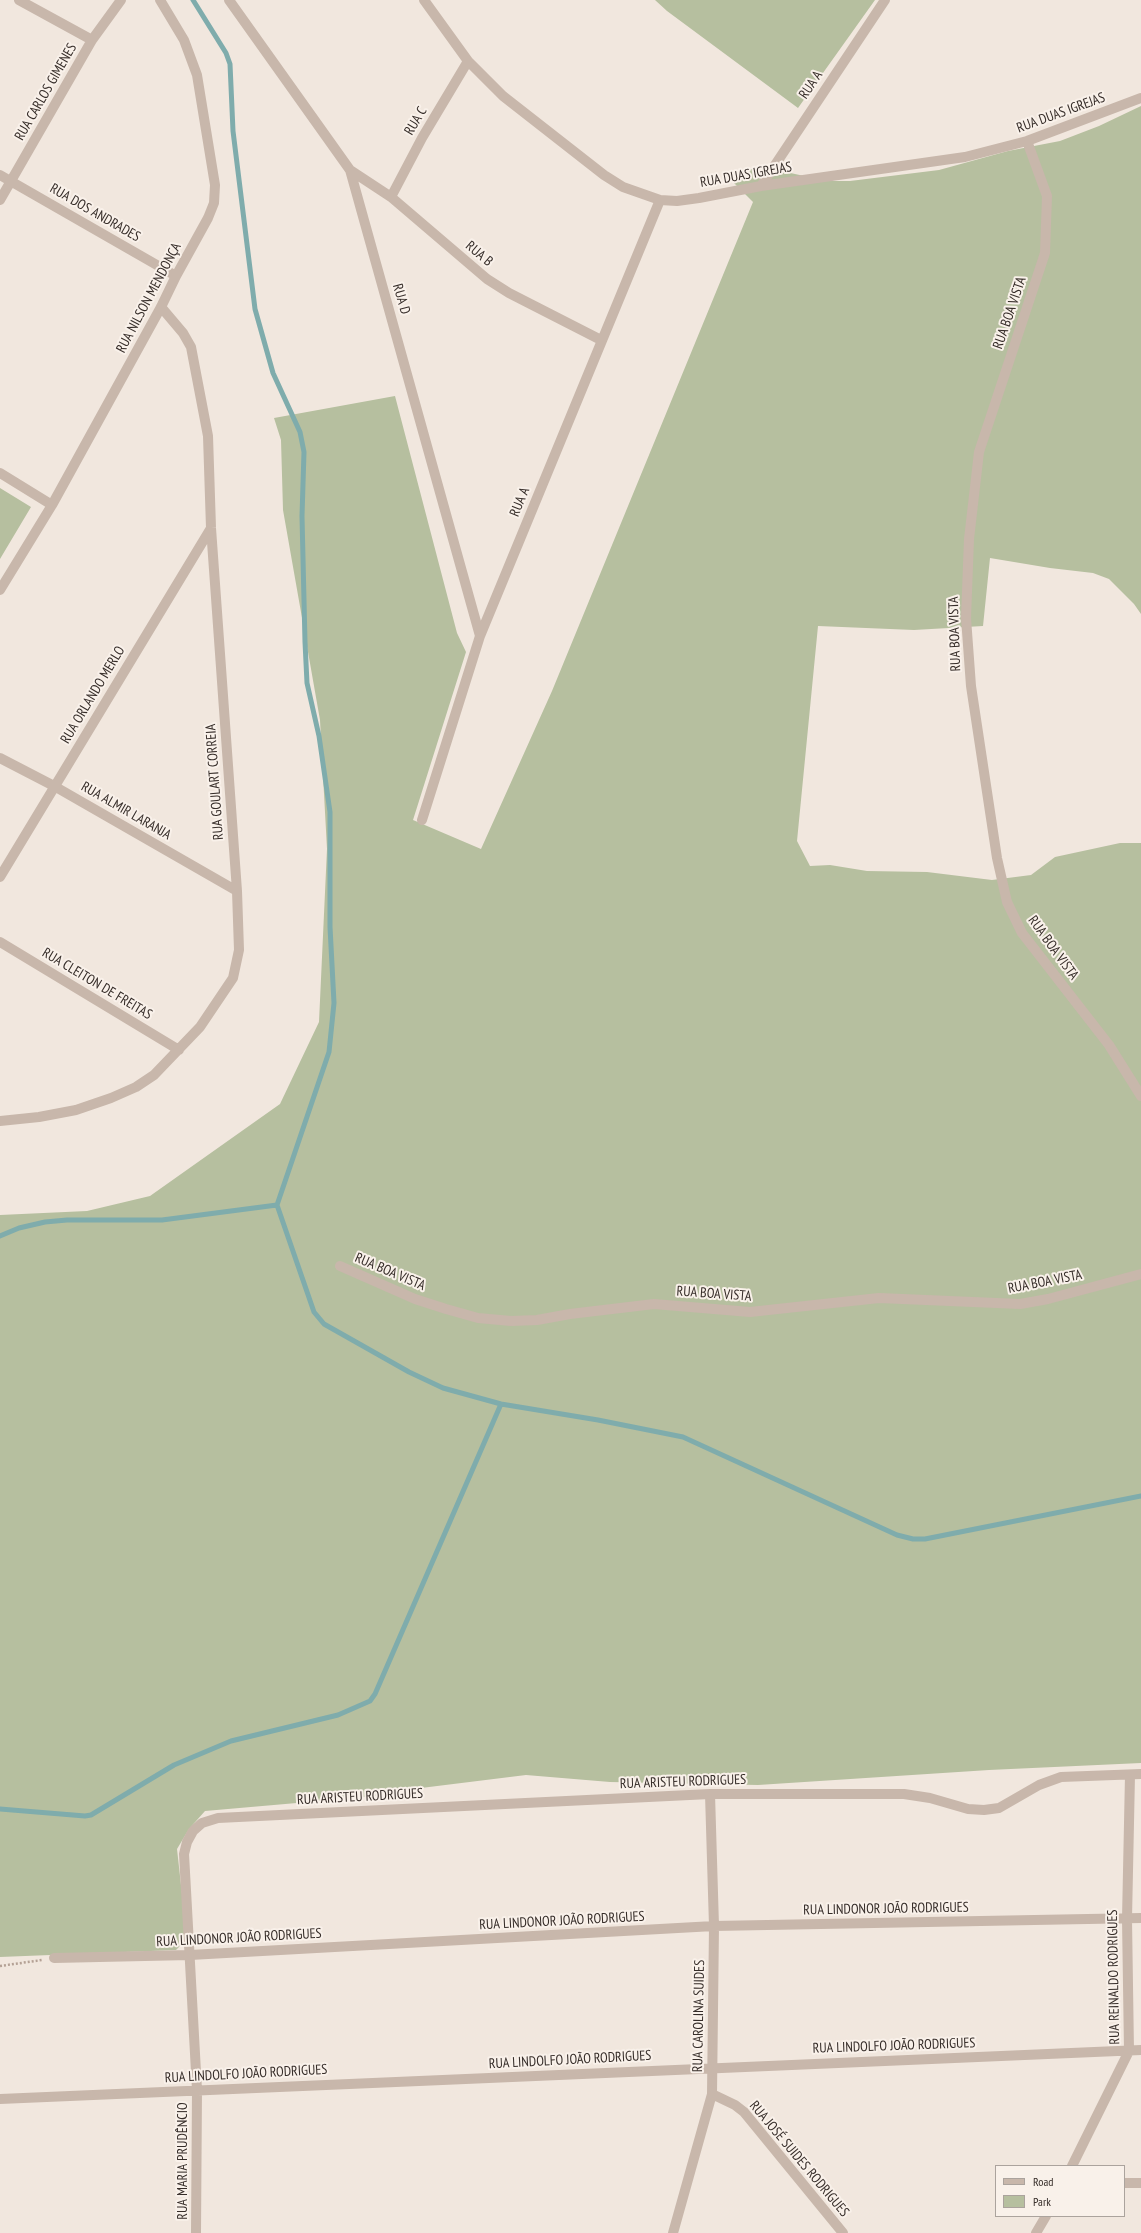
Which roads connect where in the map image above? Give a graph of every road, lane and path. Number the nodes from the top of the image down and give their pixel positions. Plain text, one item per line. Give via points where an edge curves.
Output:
1 (19, 0) edge
2 (121, 0) edge
3 (160, 0) edge
4 (229, 0) edge
5 (424, 0) edge
6 (885, 0) edge
7 (92, 40) junction
8 (468, 61) junction
9 (1141, 98) edge
10 (1027, 141) junction
11 (350, 170) junction
12 (0, 175) edge
13 (11, 181) junction
14 (761, 186) junction
15 (391, 197) junction
16 (0, 200) edge
17 (660, 200) junction
18 (176, 276) junction
19 (161, 307) junction
20 (601, 340) junction
21 (0, 473) edge
22 (52, 505) junction
23 (211, 528) junction
24 (0, 590) edge
25 (480, 636) junction
26 (0, 758) edge
27 (54, 786) junction
28 (422, 820) dead end
29 (0, 877) edge
30 (237, 891) junction
31 (0, 942) edge
32 (179, 1050) junction
33 (1141, 1096) edge
34 (0, 1121) edge
35 (340, 1266) dead end
36 (1141, 1274) edge
37 (1141, 1774) edge
38 (1130, 1775) junction
39 (710, 1794) junction
40 (218, 1818) joint
41 (1141, 1918) edge
42 (1127, 1919) junction
43 (714, 1926) junction
44 (190, 1955) junction
45 (54, 1958) joint
46 (0, 1966) edge
47 (1141, 2050) edge
48 (1129, 2051) junction
49 (713, 2067) junction
50 (197, 2090) junction
51 (712, 2094) junction
52 (0, 2100) edge
53 (1072, 2165) edge
54 (1141, 2183) edge
55 (1125, 2184) edge
56 (1045, 2217) edge
57 (196, 2233) edge
58 (672, 2233) edge
59 (843, 2233) edge
60 (1036, 2233) edge

1 - 7 street
2 - 7 street, RUA CARLOS GIMENES
3 - 18 street, RUA NILSON MENDONÇA via 175,22 194,63 216,185 214,202 208,218
4 - 11 street, RUA D
5 - 8 street, RUA DUAS IGREJAS
6 - 14 street, RUA A
7 - 13 street, RUA CARLOS GIMENES
8 - 15 street, RUA C via 422,138
8 - 17 street, RUA DUAS IGREJAS via 504,96 604,175 623,187
9 - 10 street, RUA DUAS IGREJAS
10 - 14 street, RUA DUAS IGREJAS via 965,157
10 - 33 street, RUA BOA VISTA via 1047,196 1045,253 979,452 968,563 966,618 971,686 1006,902 1022,933 1109,1045
11 - 15 street, RUA B
11 - 25 street, RUA D
12 - 13 street, RUA DOS ANDRADES
13 - 16 street, RUA CARLOS GIMENES
13 - 18 street, RUA DOS ANDRADES
14 - 17 street, RUA DUAS IGREJAS via 699,198
15 - 20 street, RUA B via 487,279 509,294
17 - 20 street, RUA A
18 - 19 street, RUA NILSON MENDONÇA
19 - 22 street, RUA NILSON MENDONÇA
19 - 23 street, RUA GOULART CORREIA via 183,333 193,356 208,436
20 - 25 street, RUA A
21 - 22 street
22 - 24 street, RUA NILSON MENDONÇA
23 - 27 street, RUA ORLANDO MERLO
23 - 30 street, RUA GOULART CORREIA
25 - 28 street, RUA A
26 - 27 street, RUA ALMIR LARANJA
27 - 29 street, RUA ORLANDO MERLO
27 - 30 street, RUA ALMIR LARANJA
30 - 32 street, RUA GOULART CORREIA via 239,950 233,978 200,1027
31 - 32 street, RUA CLEITON DE FREITAS
32 - 34 street, RUA GOULART CORREIA via 154,1075 136,1087 111,1098 76,1110
35 - 36 street, RUA BOA VISTA via 434,1305 478,1318 510,1321 537,1320 654,1304 750,1312 879,1298 1020,1304
37 - 38 street, RUA ARISTEU RODRIGUES
38 - 39 street, RUA ARISTEU RODRIGUES via 1061,1778 1039,1785 999,1808 984,1810 968,1809 930,1798 904,1794
38 - 42 street, RUA REINALDO RODRIGUES
39 - 40 street, RUA ARISTEU RODRIGUES
39 - 43 street, RUA CAROLINA SUIDES
40 - 44 street, RUA MARIA PRUDÊNCIO via 202,1823 193,1831 185,1848
41 - 42 street, RUA LINDONOR JOÃO RODRIGUES
42 - 43 street, RUA LINDONOR JOÃO RODRIGUES
42 - 48 street, RUA REINALDO RODRIGUES
43 - 44 street, RUA LINDONOR JOÃO RODRIGUES
43 - 49 street, RUA CAROLINA SUIDES
44 - 45 street, RUA LINDONOR JOÃO RODRIGUES
44 - 50 street, RUA MARIA PRUDÊNCIO
45 - 46 path
47 - 48 street, RUA LINDOLFO JOÃO RODRIGUES
48 - 49 street, RUA LINDOLFO JOÃO RODRIGUES
48 - 53 street, RUA REINALDO RODRIGUES
49 - 50 street, RUA LINDOLFO JOÃO RODRIGUES
49 - 51 street, RUA CAROLINA SUIDES
50 - 52 street, RUA LINDOLFO JOÃO RODRIGUES
50 - 57 street, RUA MARIA PRUDÊNCIO
51 - 58 street, RUA CAROLINA SUIDES
51 - 59 street, RUA JOSÉ SUIDES RODRIGUES via 744,2112
54 - 55 street
56 - 60 street

